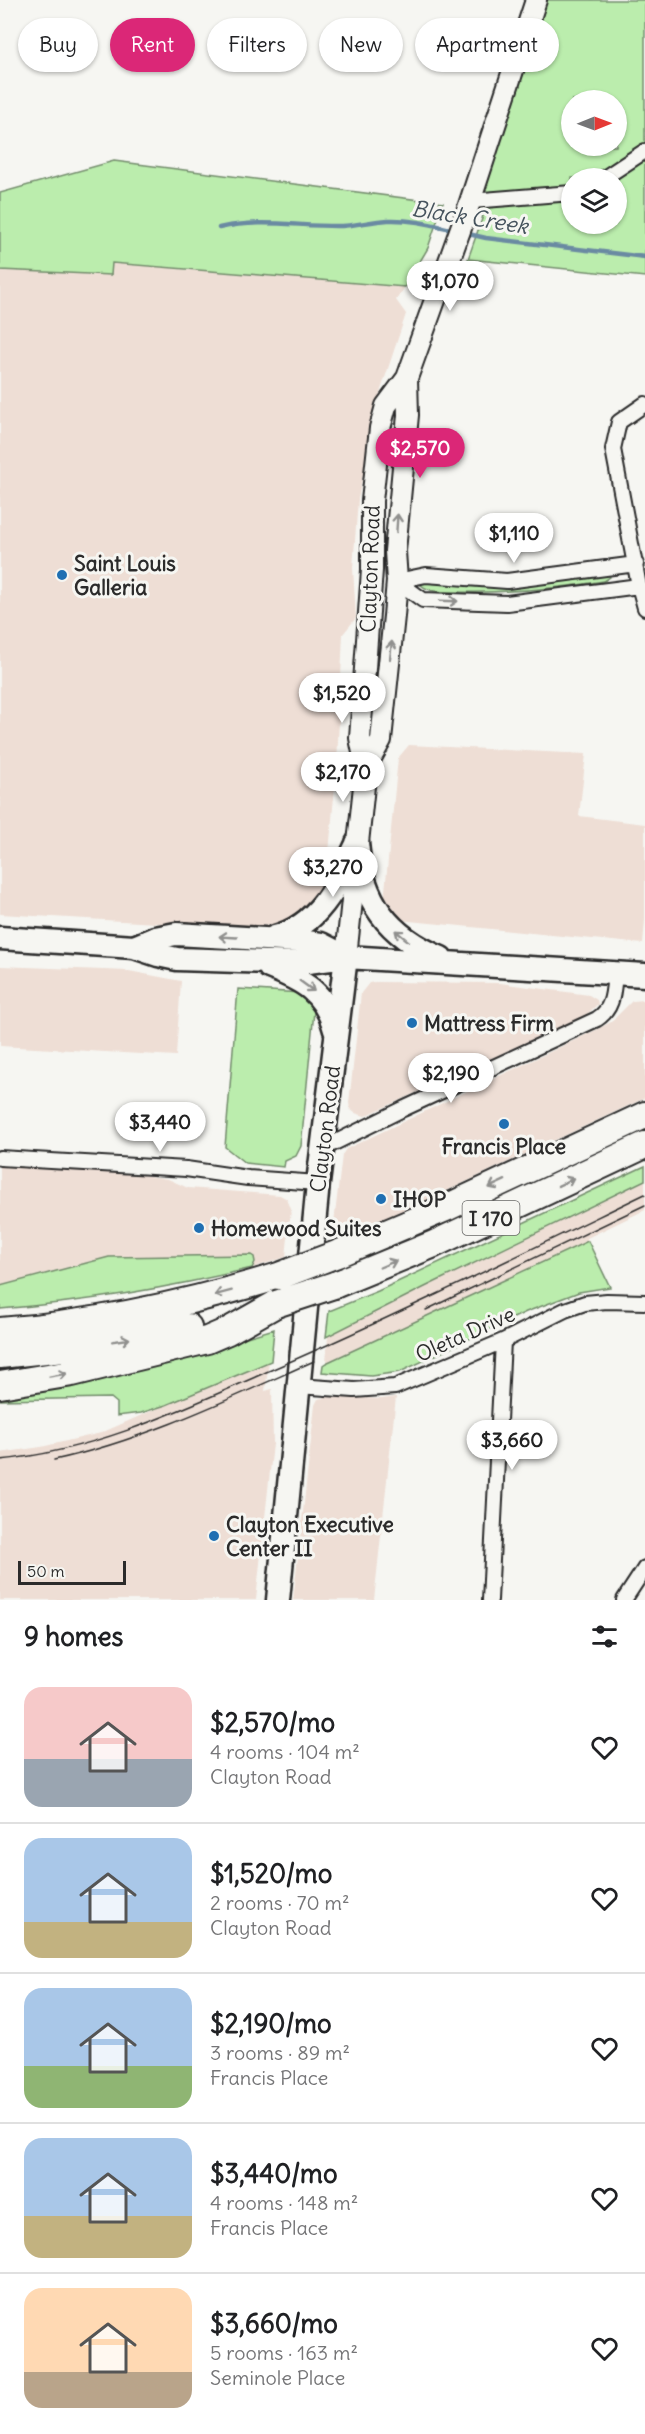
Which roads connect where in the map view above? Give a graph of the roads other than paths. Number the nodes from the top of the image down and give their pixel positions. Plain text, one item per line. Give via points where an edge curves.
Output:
1 (536, 0) edge
2 (645, 152) edge
3 (620, 168) edge
4 (561, 194) edge
5 (469, 206) junction
6 (407, 378) junction
7 (645, 404) edge
8 (636, 564) junction
9 (397, 581) junction
10 (639, 586) junction
11 (645, 608) edge
12 (366, 767) junction
13 (357, 843) junction
14 (0, 938) edge
15 (266, 939) junction
16 (134, 947) junction
17 (346, 957) junction
18 (254, 962) junction
19 (454, 963) junction
20 (615, 973) junction
21 (645, 975) edge
22 (336, 1035) junction
23 (645, 1114) edge
24 (645, 1145) edge
25 (322, 1149) junction
26 (0, 1158) edge
27 (318, 1183) junction
28 (645, 1302) edge
29 (276, 1304) junction
30 (0, 1331) edge
31 (502, 1341) junction
32 (0, 1355) edge
33 (0, 1385) edge
34 (298, 1386) junction
35 (645, 1568) edge
36 (278, 1600) edge
37 (490, 1600) edge
38 (624, 1600) edge

1 - 5 main road, Clayton Road
2 - 3 street
4 - 5 street
5 - 6 main road, Clayton Road
9 -> 6 main road, Clayton Road via 395,551 408,416
6 - 12 main road, Clayton Road via 386,406 372,501 372,570 360,738
7 - 8 street via 619,422 613,448
8 - 9 street via 507,581 426,575
8 - 10 street
9 -> 10 street via 423,600 507,603
12 -> 9 main road, Clayton Road via 381,740
10 - 11 street
12 - 13 main road, Clayton Road
13 - 15 main road via 325,904 289,933
13 - 17 main road, Clayton Road
19 -> 13 main road via 415,946 384,920 364,884
14 - 16 main road
15 -> 16 main road via 176,934
15 - 17 main road via 321,944
16 - 18 main road via 177,958
17 - 18 main road via 300,963
17 - 19 main road
17 - 22 main road, Clayton Road
18 -> 22 main road via 304,983 317,994 326,1005
19 - 20 main road
20 - 21 main road
20 - 25 street via 611,1002 604,1015
22 - 25 main road, Clayton Road
23 -> 30 highway, I 170, bridge via 448,1207 279,1276 130,1315
29 -> 24 highway, I 170, bridge via 434,1244
25 - 27 main road, Clayton Road
26 - 27 street via 186,1169
27 - 34 main road, Clayton Road
28 - 31 street, Oleta Drive via 585,1303
32 -> 29 highway, I 170 via 154,1335
33 -> 29 highway via 72,1373 207,1340
31 - 34 street, Oleta Drive via 395,1387 354,1390
31 - 37 street
34 - 36 main road, Clayton Road
35 - 38 street

